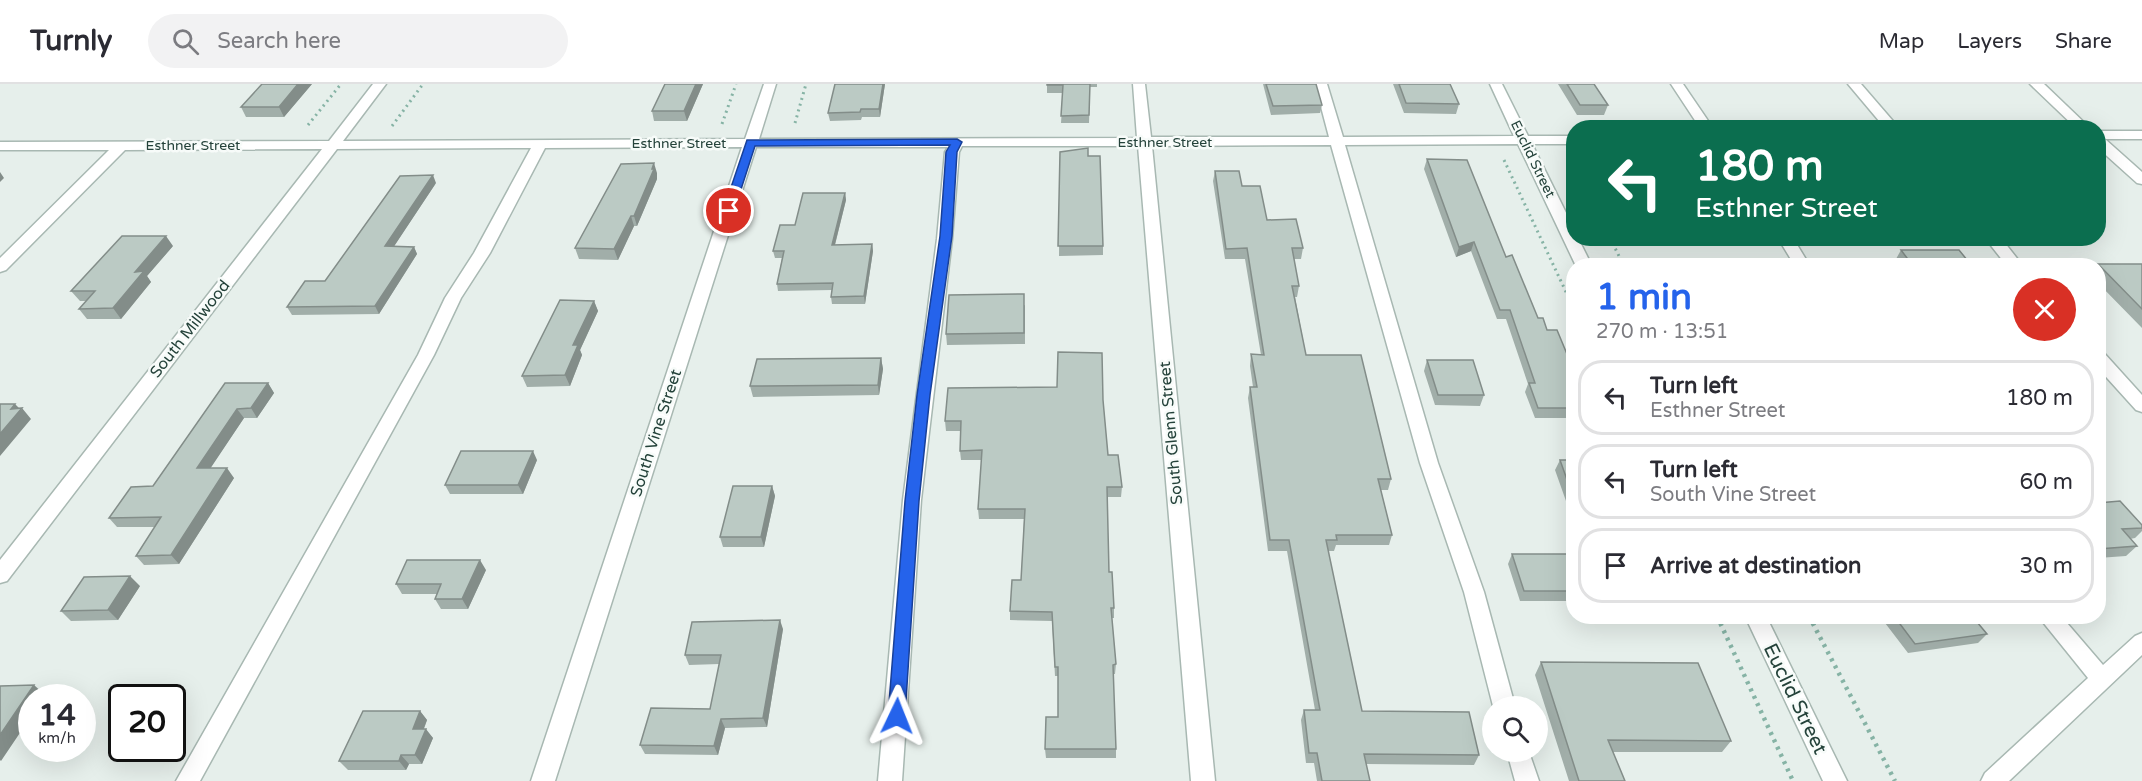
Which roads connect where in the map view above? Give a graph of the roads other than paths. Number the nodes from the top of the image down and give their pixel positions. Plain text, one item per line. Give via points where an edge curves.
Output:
1 (381, 84) edge
2 (770, 84) edge
3 (1139, 84) edge
4 (1321, 84) edge
5 (1496, 84) edge
6 (1677, 84) edge
7 (1854, 84) edge
8 (2036, 84) edge
9 (1702, 120) edge
10 (1886, 120) edge
11 (2075, 120) edge
12 (2106, 135) edge
13 (2142, 135) edge
14 (1566, 140) edge
15 (1338, 141) junction
16 (1524, 141) junction
17 (957, 142) junction
18 (1144, 142) junction
19 (751, 143) junction
20 (334, 144) junction
21 (540, 144) junction
22 (0, 146) edge
23 (120, 146) junction
24 (2106, 148) edge
25 (2142, 180) edge
26 (1566, 228) edge
27 (1999, 246) edge
28 (2009, 258) edge
29 (0, 267) edge
30 (2106, 366) edge
31 (2142, 406) edge
32 (0, 575) edge
33 (1759, 624) edge
34 (2055, 624) edge
35 (2142, 642) edge
36 (2102, 679) junction
37 (1501, 696) edge
38 (1521, 762) edge
39 (188, 781) edge
40 (543, 781) edge
41 (890, 781) edge
42 (1203, 781) edge
43 (1527, 781) edge
44 (1835, 781) edge
45 (1993, 781) edge

1 - 20 street, South Millwood
2 - 19 street, South Vine Street
3 - 18 street, South Glenn Street
4 - 15 street
5 - 16 street, Euclid Street
6 - 9 street
7 - 10 street
8 - 11 street
12 - 13 street
14 - 16 street, Esthner Street
15 - 16 street, Esthner Street
15 - 18 street, Esthner Street
15 - 37 street via 1429,463 1474,592
16 - 26 street, Euclid Street
17 - 18 street, Esthner Street
17 - 19 street, Esthner Street
17 - 41 street via 952,152 946,236 912,501
18 - 42 street, South Glenn Street
19 - 21 street, Esthner Street
19 - 40 street, South Vine Street
20 - 21 street, Esthner Street
20 - 23 street, Esthner Street
20 - 32 street, South Millwood
21 - 39 street
22 - 23 street, Esthner Street
23 - 29 street
24 - 25 street
27 - 28 street
30 - 31 street
33 - 44 street, Euclid Street
34 - 36 street
35 - 36 street
36 - 45 street
38 - 43 street

